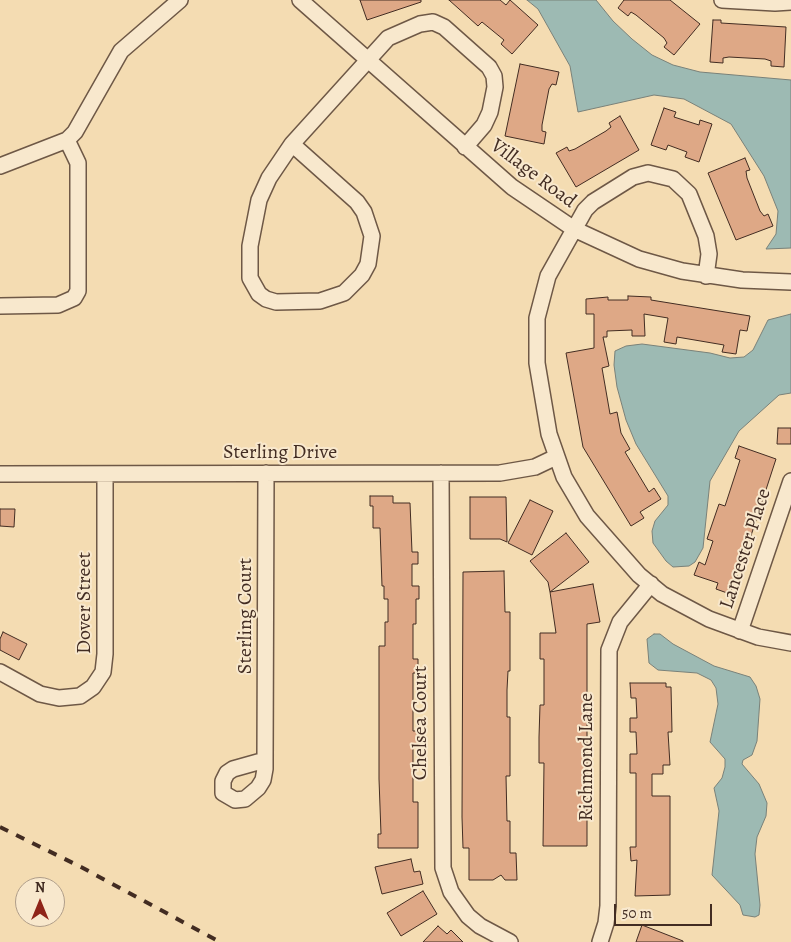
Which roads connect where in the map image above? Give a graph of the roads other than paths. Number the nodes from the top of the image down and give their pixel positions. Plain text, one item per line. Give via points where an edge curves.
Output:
1 (180, 0) edge
2 (300, 0) edge
3 (722, 0) edge
4 (775, 2) edge
5 (791, 2) edge
6 (367, 60) junction
7 (67, 140) junction
8 (292, 144) junction
9 (465, 146) junction
10 (0, 166) edge
11 (574, 229) junction
12 (706, 276) junction
13 (791, 282) edge
14 (0, 306) edge
15 (556, 457) junction
16 (266, 473) junction
17 (441, 473) junction
18 (0, 474) edge
19 (105, 474) junction
20 (791, 481) edge
21 (651, 584) junction
22 (740, 631) junction
23 (791, 643) edge
24 (0, 672) edge
25 (266, 760) dead end
26 (510, 942) edge
27 (600, 942) edge

1 - 7 street via 121,50 75,132
2 - 6 street, Village Road
3 - 4 street
4 - 5 street
6 - 8 street
6 - 9 street, Village Road
6 - 9 street via 388,38 402,30 432,22 444,27 489,67 494,76 490,112 484,125
7 - 10 street
7 - 14 street via 78,163 78,291 74,298 58,305
8 - 8 street via 269,178 259,200 250,246 250,278 259,294 266,299 276,302 320,301 344,293 362,275 372,249 372,236 357,202
9 - 11 street, Village Road via 512,188
11 - 12 street, Village Road via 640,258
11 - 12 street via 593,202 632,177 648,173 662,175 683,187 693,202 709,254
11 - 15 street via 548,276 535,340 539,383
12 - 13 street, Village Road
15 - 17 street, Sterling Drive via 519,471
15 - 21 street via 586,516 620,556
16 - 17 street, Sterling Drive
16 - 19 street, Sterling Drive
16 - 25 street, Sterling Court
17 - 26 street, Chelsea Court via 442,861 445,878 457,904 480,926
18 - 19 street, Sterling Drive
19 - 24 street, Dover Street via 106,654 103,672 93,687 80,696 59,698 40,694
20 - 22 street, Lancester Place
21 - 22 street via 685,607
21 - 27 street, Richmond Lane via 620,622 609,650 608,906
22 - 23 street

